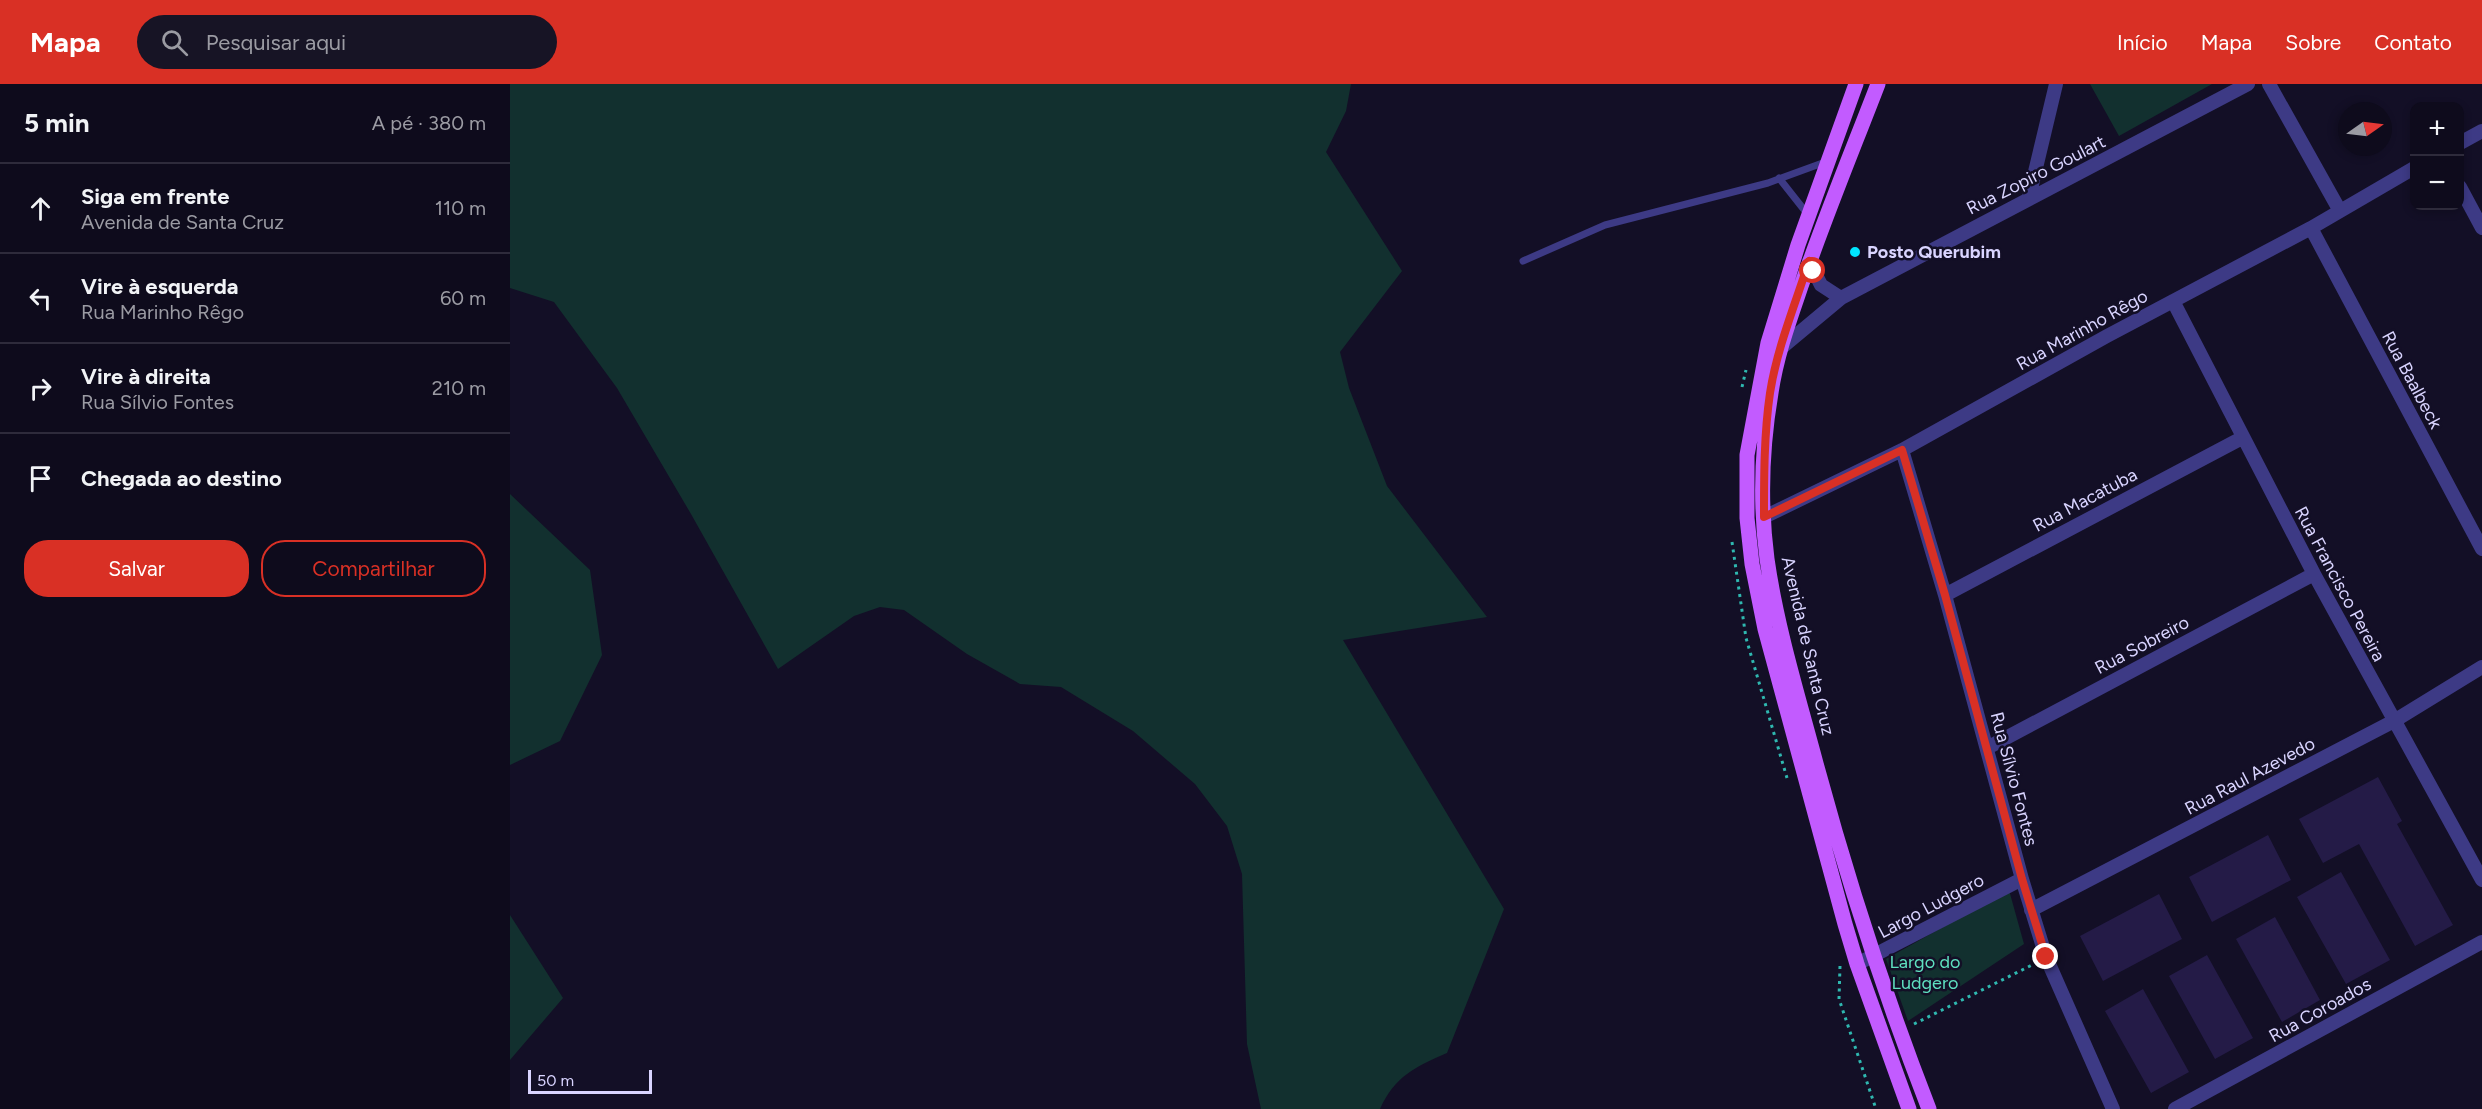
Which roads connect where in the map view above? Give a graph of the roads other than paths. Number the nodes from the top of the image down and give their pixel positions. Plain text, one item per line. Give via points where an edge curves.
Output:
1 (1856, 84) edge
2 (1878, 84) edge
3 (2056, 84) edge
4 (2248, 84) edge
5 (2269, 84) edge
6 (2482, 131) edge
7 (2464, 141) edge
8 (1829, 160) junction
9 (2410, 171) edge
10 (1779, 178) junction
11 (2464, 194) edge
12 (2029, 197) junction
13 (2340, 211) junction
14 (1809, 216) junction
15 (2311, 228) junction
16 (2482, 228) edge
17 (1523, 261) dead end
18 (1809, 261) junction
19 (1841, 298) junction
20 (2173, 301) junction
21 (1780, 348) junction
22 (2242, 438) junction
23 (1902, 450) junction
24 (1764, 517) junction
25 (2482, 549) edge
26 (2314, 574) junction
27 (1945, 595) junction
28 (2482, 667) edge
29 (2394, 721) junction
30 (1987, 748) junction
31 (2022, 879) junction
32 (2482, 880) edge
33 (2031, 910) junction
34 (2482, 942) edge
35 (1872, 957) junction
36 (1857, 964) junction
37 (1909, 1109) edge
38 (1929, 1109) edge
39 (2113, 1109) edge
40 (2175, 1109) edge

1 - 8 main road, Avenida de Santa Cruz
2 - 18 main road, Avenida de Santa Cruz
3 - 12 street
4 - 12 street, Rua Zopiro Goulart
5 - 13 street
6 - 7 street
8 - 10 lane
8 - 14 main road, Avenida de Santa Cruz
9 - 13 street, Rua Marinho Rêgo
10 - 14 lane
10 - 17 lane via 1605,225
11 - 16 street
12 - 19 street, Rua Zopiro Goulart
13 - 15 street, Rua Marinho Rêgo
14 - 36 main road, Avenida de Santa Cruz via 1767,344 1757,392 1747,455 1747,518 1765,629
15 - 20 street, Rua Marinho Rêgo
15 - 25 street, Rua Baalbeck
18 - 19 street via 1821,285
18 - 21 main road, Avenida de Santa Cruz
19 - 21 street, Rua Zopiro Goulart
20 - 22 street, Rua Francisco Pereira
20 - 23 street, Rua Marinho Rêgo
21 - 24 main road, Avenida de Santa Cruz via 1765,451
22 - 26 street, Rua Francisco Pereira
22 - 27 street, Rua Macatuba
23 - 24 street, Rua Marinho Rêgo
23 - 27 street, Rua Sílvio Fontes
24 - 35 main road, Avenida de Santa Cruz via 1767,557 1785,642
26 - 29 street, Rua Francisco Pereira
26 - 30 street, Rua Sobreiro
27 - 30 street, Rua Sílvio Fontes
28 - 29 street, Rua Raul Azevedo
29 - 32 street, Rua Francisco Pereira
29 - 33 street, Rua Raul Azevedo
30 - 31 street, Rua Sílvio Fontes
31 - 33 street, Rua Sílvio Fontes
31 - 35 street, Largo Ludgero
33 - 39 street, Rua Sílvio Fontes via 2046,957
34 - 40 street, Rua Coroados
35 - 36 street, Largo Ludgero
35 - 38 main road, Avenida de Santa Cruz
36 - 37 main road, Avenida de Santa Cruz

